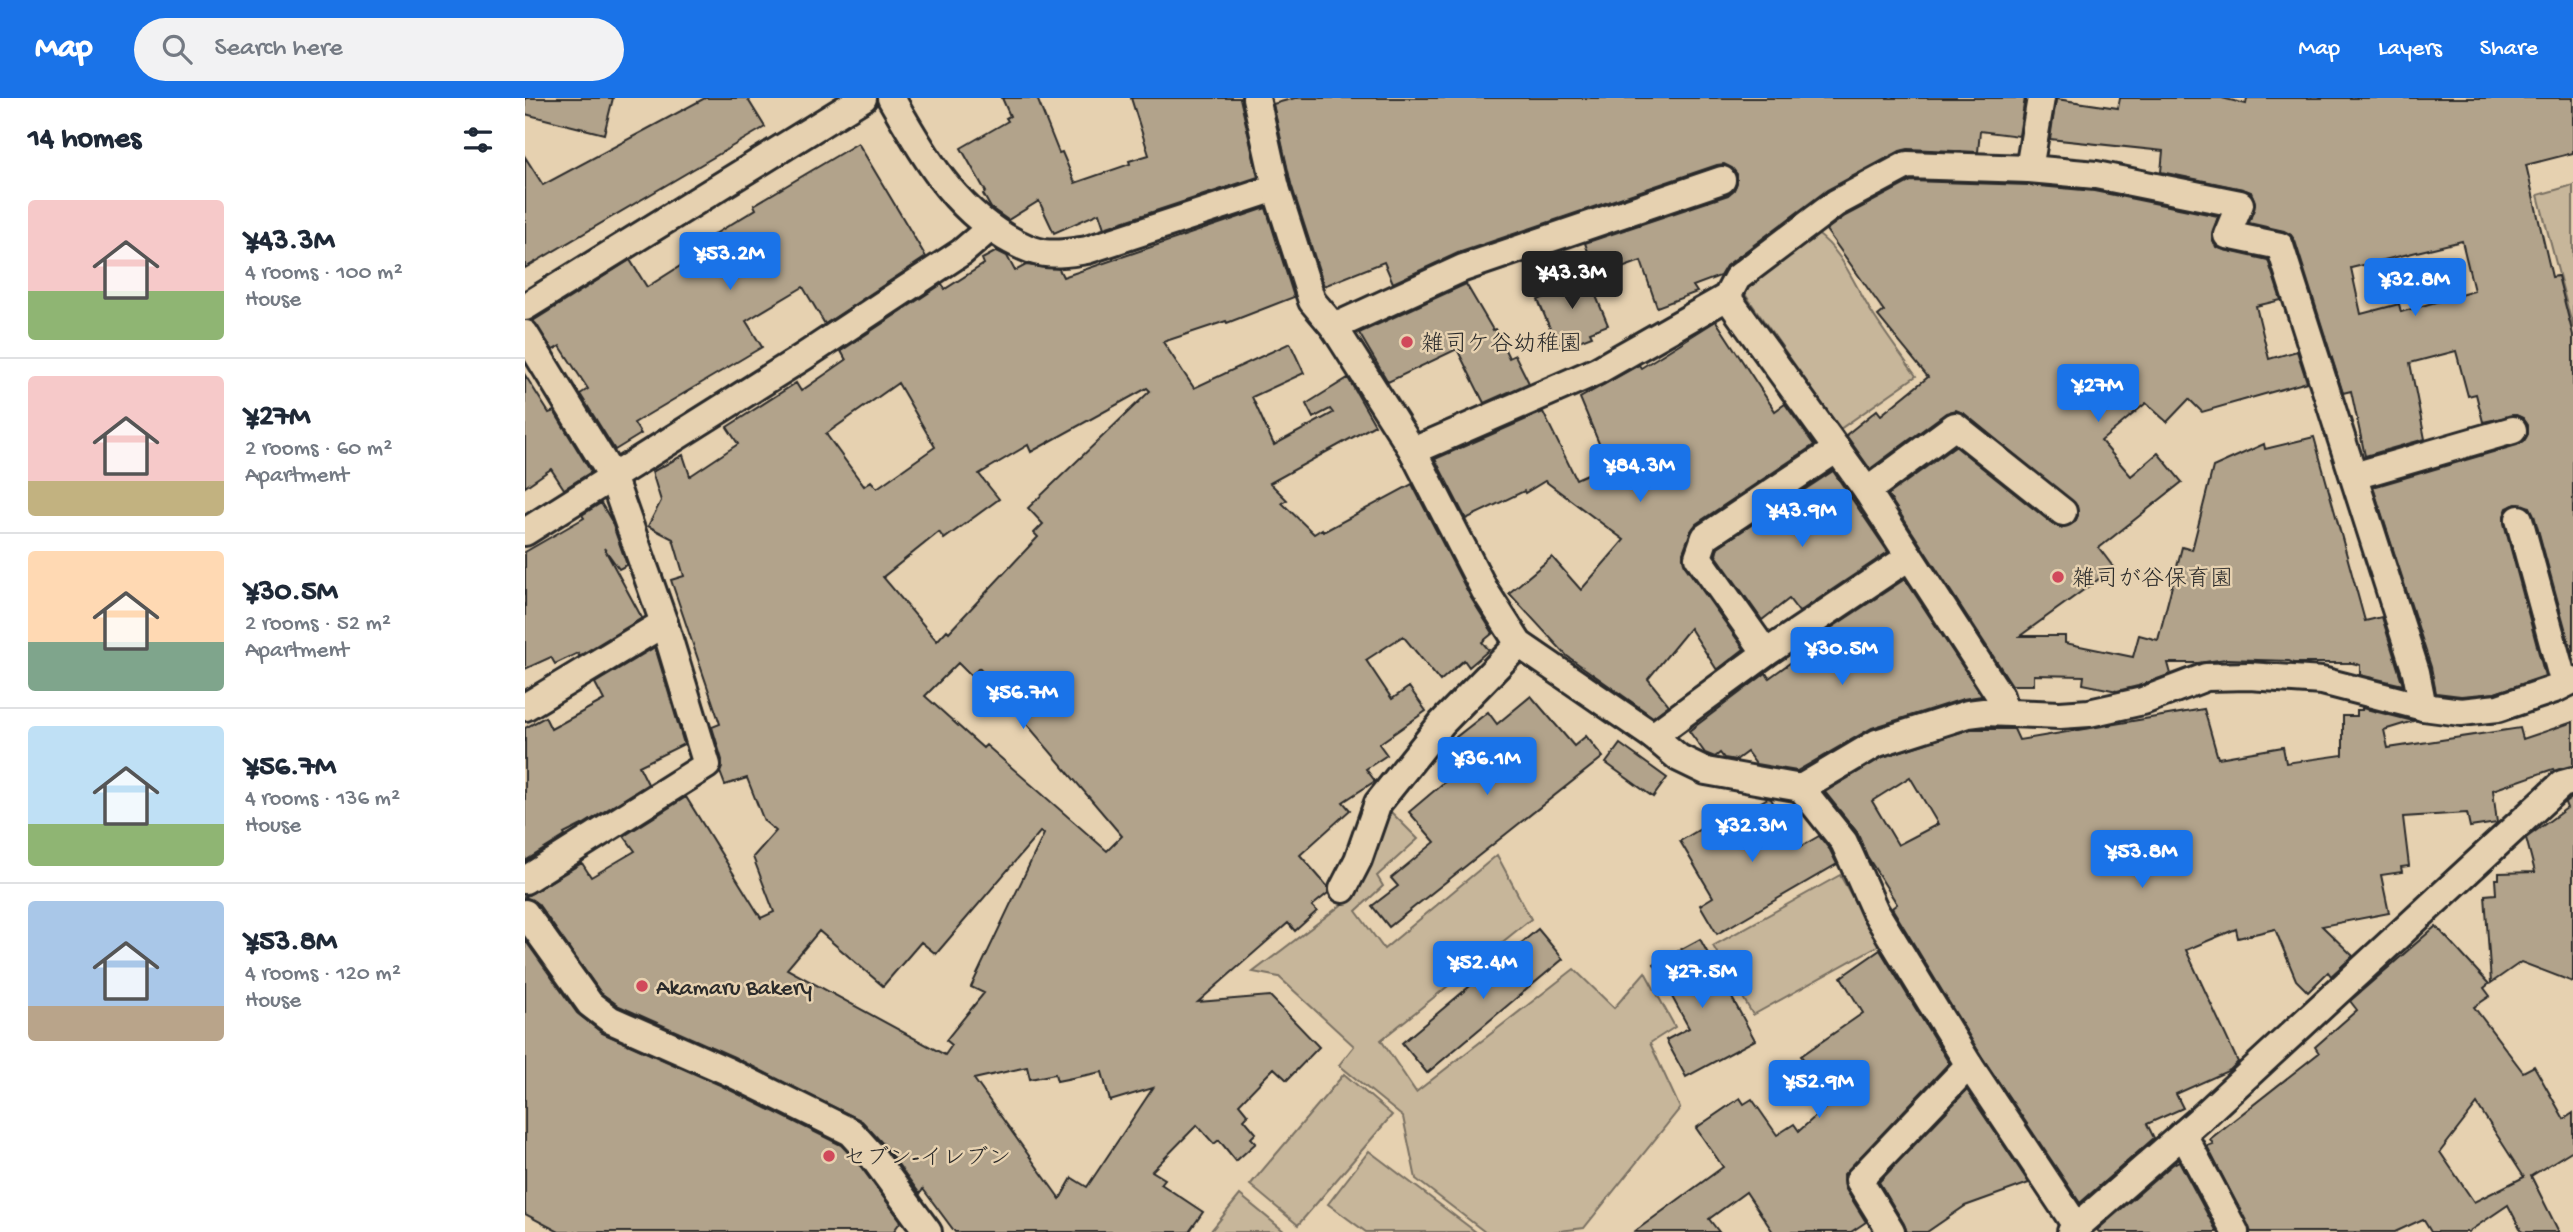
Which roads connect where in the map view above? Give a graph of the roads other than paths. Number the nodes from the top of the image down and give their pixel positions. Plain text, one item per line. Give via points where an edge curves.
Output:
1 (863, 98) edge
2 (891, 98) edge
3 (1256, 98) edge
4 (2041, 98) edge
5 (2029, 169) junction
6 (1722, 180) dead end
7 (1276, 188) junction
8 (990, 228) junction
9 (1727, 297) junction
10 (525, 307) edge
11 (1334, 327) junction
12 (525, 334) edge
13 (2513, 430) dead end
14 (1837, 449) junction
15 (1413, 452) junction
16 (2354, 476) junction
17 (612, 477) junction
18 (1867, 491) junction
19 (2063, 512) dead end
20 (2519, 519) dead end
21 (525, 531) edge
22 (1909, 557) junction
23 (664, 623) junction
24 (1519, 644) junction
25 (1766, 653) junction
26 (2569, 682) edge
27 (525, 707) edge
28 (2423, 708) junction
29 (2005, 712) junction
30 (1653, 736) junction
31 (2573, 781) edge
32 (1801, 788) junction
33 (525, 880) edge
34 (1343, 889) dead end
35 (525, 913) edge
36 (1969, 1065) junction
37 (2183, 1134) junction
38 (2074, 1230) edge
39 (928, 1232) edge
40 (1891, 1232) edge
41 (2235, 1232) edge

1 - 10 street
2 - 8 street via 928,162 955,197
3 - 7 street
4 - 5 street
5 - 9 street via 1906,165 1836,203 1737,278
5 - 16 street via 2096,175 2240,204 2227,235 2280,246
6 - 11 street via 1463,268
7 - 8 street via 1132,237 1063,254 1023,247
7 - 11 street via 1312,301
8 - 17 street via 962,252 803,357
9 - 14 street
9 - 15 street via 1597,371
11 - 15 street
12 - 17 street
13 - 16 street
14 - 18 street
14 - 25 street via 1705,537 1698,557
15 - 24 street via 1485,591
16 - 28 street via 2416,672
17 - 21 street
17 - 23 street
18 - 19 street via 1955,426
18 - 22 street
20 - 26 street
22 - 25 street
22 - 29 street via 2000,696
23 - 27 street
23 - 33 street via 707,765
24 - 30 street
24 - 34 street via 1442,723 1378,803
25 - 30 street
26 - 28 street via 2498,708 2461,712
28 - 29 street via 2322,681 2249,676 2206,677 2143,701 2089,713
29 - 32 street via 1968,714 1877,743
30 - 32 street via 1679,758 1706,771
31 - 37 street via 2562,785
32 - 36 street via 1844,842 1875,911
35 - 39 street via 590,1004 611,1020 851,1132
36 - 38 street
36 - 40 street via 1859,1180
37 - 38 street
37 - 41 street

